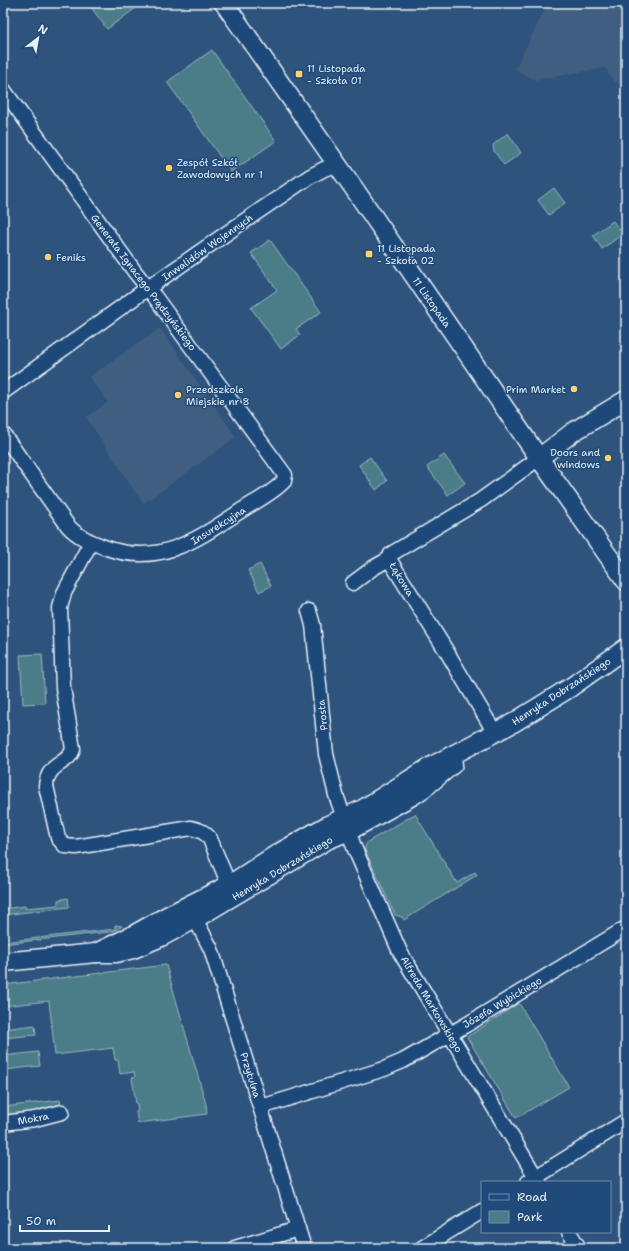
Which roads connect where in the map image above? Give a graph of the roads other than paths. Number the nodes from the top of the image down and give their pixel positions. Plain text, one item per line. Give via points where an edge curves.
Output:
1 (224, 3) edge
2 (3, 89) edge
3 (337, 165) junction
4 (148, 288) junction
5 (3, 392) edge
6 (626, 400) edge
7 (3, 434) edge
8 (539, 458) junction
9 (285, 475) joint
10 (92, 542) junction
11 (389, 559) junction
12 (626, 581) edge
13 (353, 583) dead end
14 (309, 611) dead end
15 (626, 648) edge
16 (495, 733) junction
17 (346, 824) junction
18 (228, 885) junction
19 (191, 912) junction
20 (626, 928) edge
21 (3, 962) edge
22 (449, 1034) junction
23 (261, 1106) junction
24 (62, 1112) dead end
25 (626, 1121) edge
26 (3, 1122) edge
27 (534, 1180) edge
28 (481, 1211) edge
29 (298, 1229) junction
30 (570, 1233) edge
31 (236, 1248) edge
32 (304, 1248) edge
33 (422, 1248) edge
34 (579, 1248) edge

1 - 3 street, 11 Listopada
2 - 4 street, Generała Ignacego Prądzyńskiego
3 - 4 street, Inwalidów Wojennych via 309,178
3 - 8 street, 11 Listopada
4 - 5 street, Inwalidów Wojennych
4 - 9 street, Generała Ignacego Prądzyńskiego
6 - 8 street via 573,432
7 - 10 street, Insurekcyjna via 68,526
8 - 11 street, Łąkowa via 481,500 391,554
8 - 12 street, 11 Listopada
9 - 10 street, Insurekcyjna via 280,485 203,536 178,547 152,554 130,553
10 - 18 street via 64,593 60,608 62,688 73,748 68,756 53,767 46,778 58,838 65,846 76,847 198,829 210,839
11 - 13 street
11 - 16 street, Łąkowa
14 - 17 street, Prosta via 313,625 326,754
15 - 16 street, Henryka Dobrzańskiego via 571,687
16 - 17 street, Henryka Dobrzańskiego via 430,767 363,809
17 - 18 street, Henryka Dobrzańskiego via 277,854
17 - 19 street, Henryka Dobrzańskiego via 327,840
17 - 22 street, Alfreda Markowskiego via 400,952
18 - 19 street, Henryka Dobrzańskiego
19 - 21 street, Henryka Dobrzańskiego via 96,953
19 - 23 street, Przytulna via 211,949
20 - 22 street, Józefa Wybickiego
22 - 23 street, Józefa Wybickiego via 384,1069
22 - 27 street, Alfreda Markowskiego
23 - 29 street, Przytulna
24 - 26 street, Mokra via 35,1119
25 - 27 street
28 - 33 street
29 - 31 street
29 - 32 street, Przytulna
30 - 34 street

